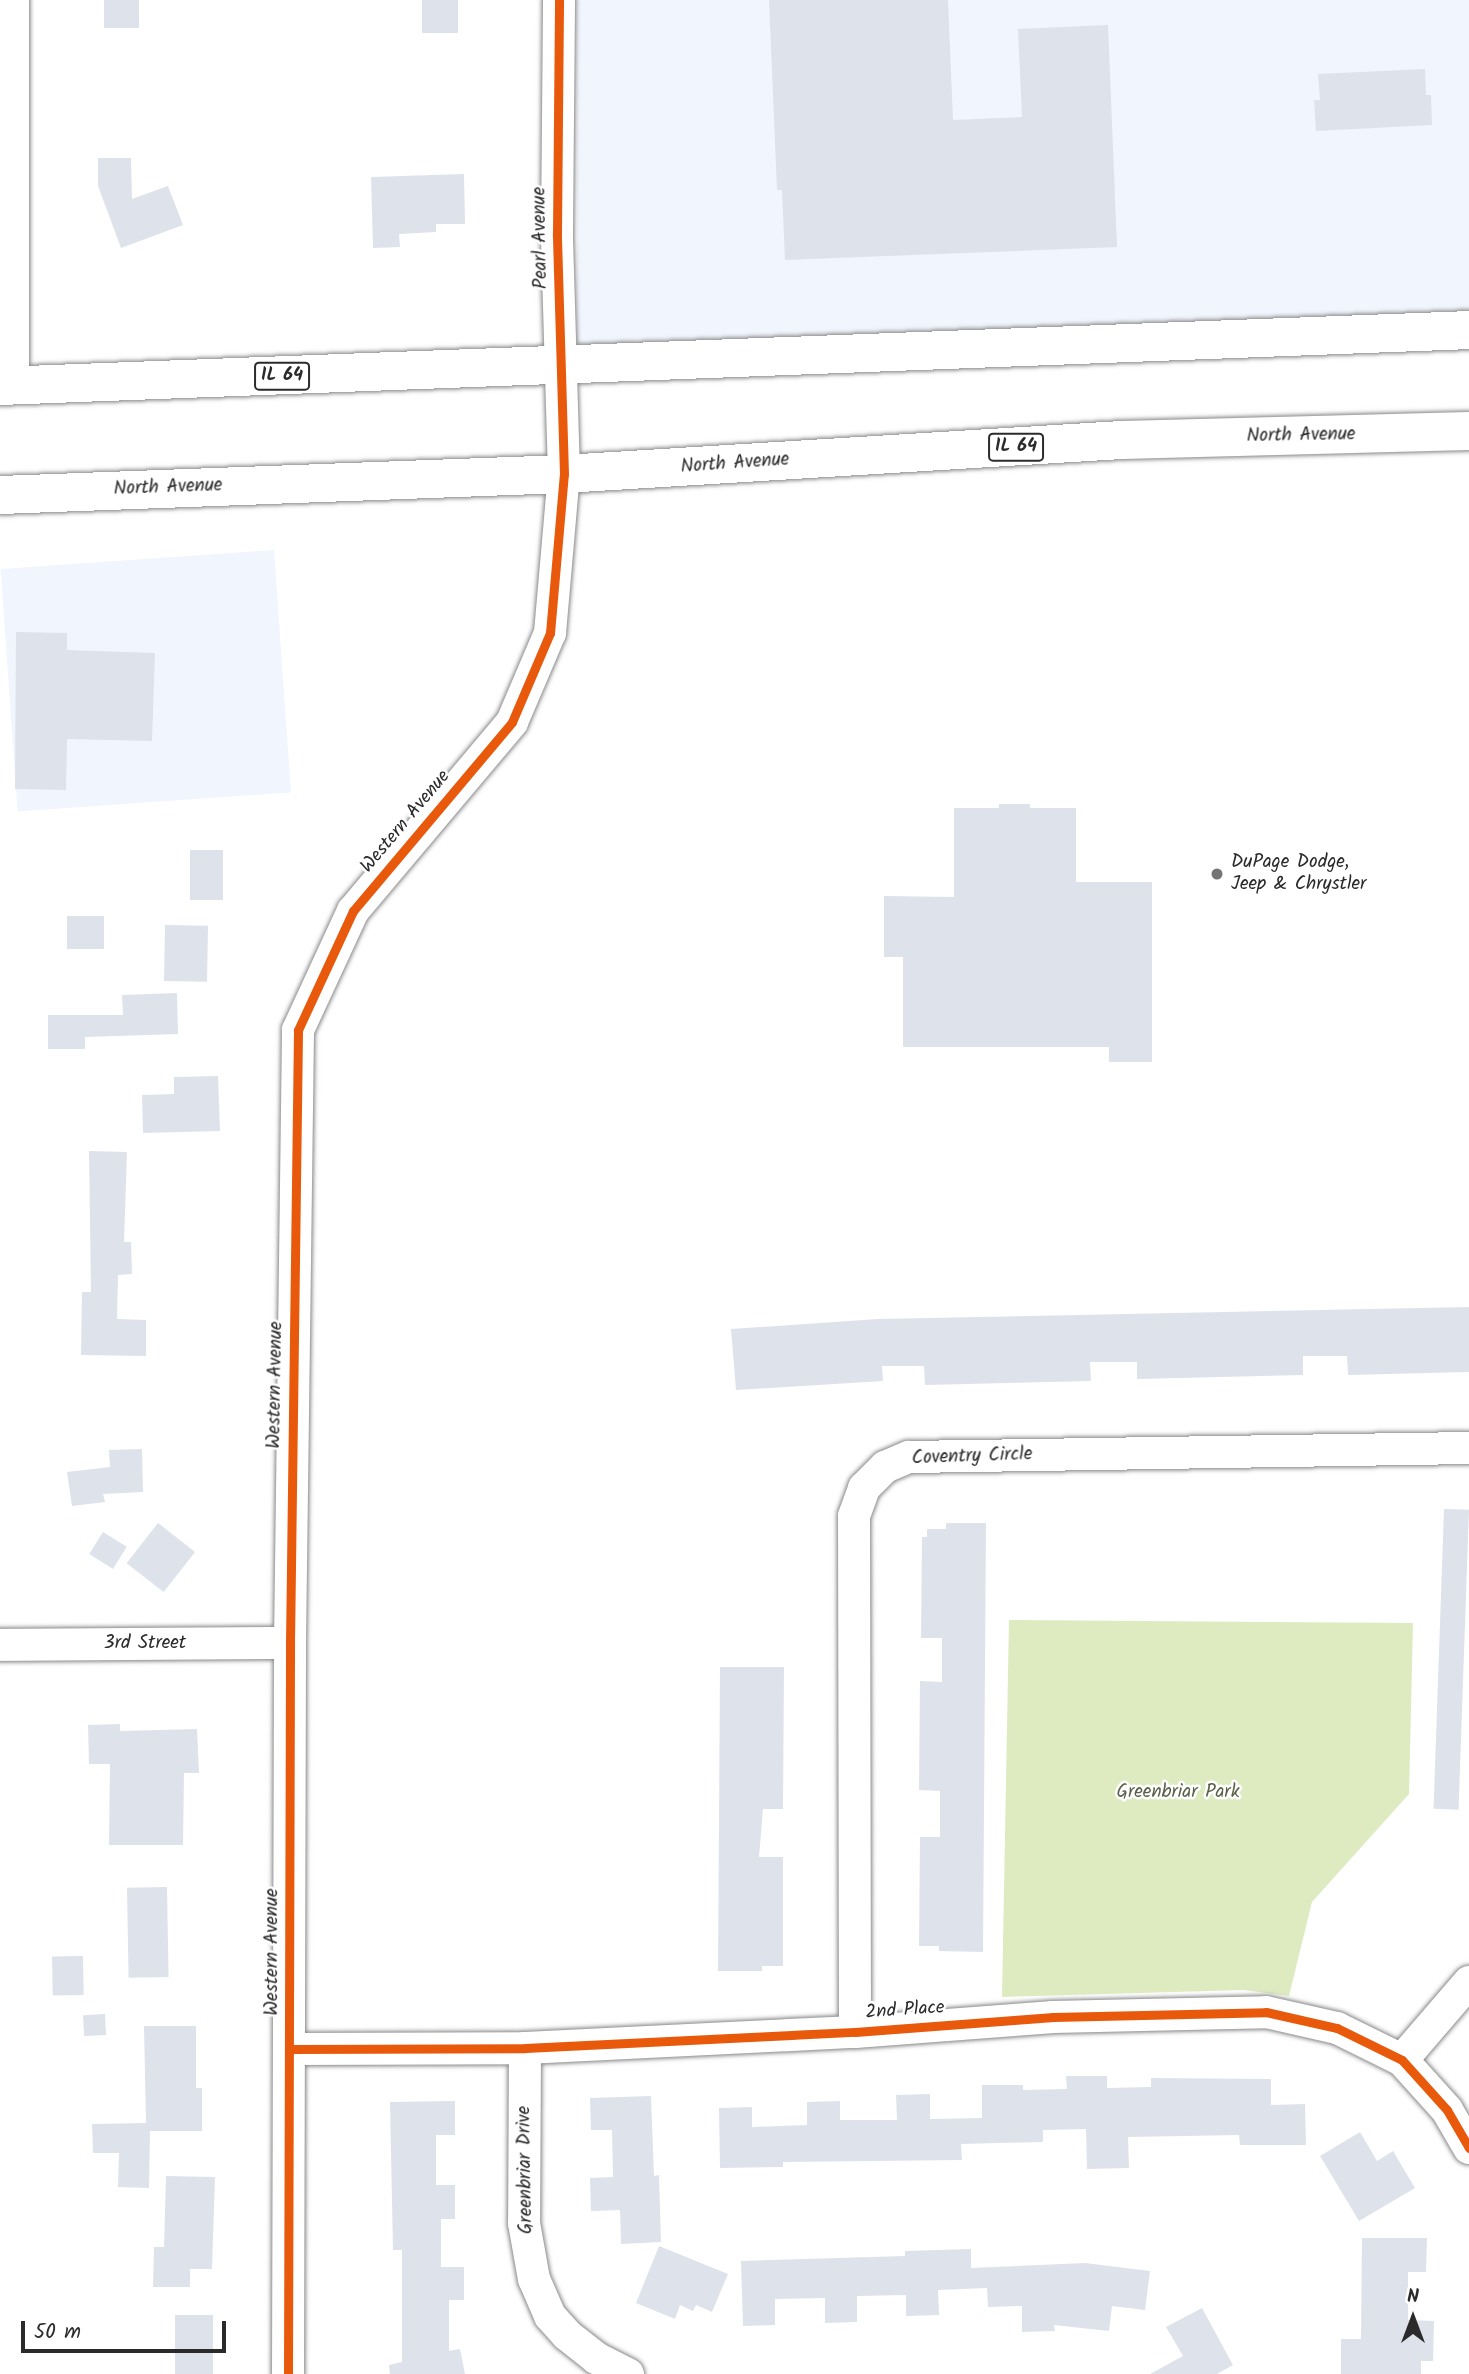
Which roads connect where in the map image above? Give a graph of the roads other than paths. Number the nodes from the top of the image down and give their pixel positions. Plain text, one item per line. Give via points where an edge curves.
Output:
1 (13, 0) edge
2 (559, 0) edge
3 (1469, 330) edge
4 (563, 365) junction
5 (6, 386) edge
6 (1469, 431) edge
7 (564, 474) junction
8 (0, 495) edge
9 (1469, 1448) edge
10 (290, 1643) junction
11 (0, 1646) edge
12 (1469, 1982) edge
13 (855, 2032) junction
14 (525, 2048) junction
15 (290, 2049) junction
16 (1402, 2060) junction
17 (1469, 2148) edge
18 (288, 2374) edge
19 (628, 2374) edge

1 - 5 street
2 - 4 street, Pearl Avenue via 556,233
3 - 4 main road, IL 64
4 - 5 main road, IL 64
4 - 7 street, Pearl Avenue
6 - 7 main road, North Avenue / IL 64 via 1122,440
7 - 8 main road, North Avenue / IL 64
7 - 10 street, Western Avenue via 550,633 512,722 353,911 298,1030
9 - 13 street, Coventry Circle via 909,1457 885,1466 864,1488 854,1516
10 - 11 street, 3rd Street
10 - 15 street, Western Avenue
12 - 16 street
13 - 14 street, 2nd Place
13 - 16 street, 2nd Place via 1053,2017 1266,2012 1337,2028
14 - 15 street, 2nd Place
14 - 19 street, Greenbriar Drive via 524,2223 534,2279 550,2316 568,2335 596,2358
15 - 18 street, Western Avenue
16 - 17 street, 2nd Place via 1447,2110

